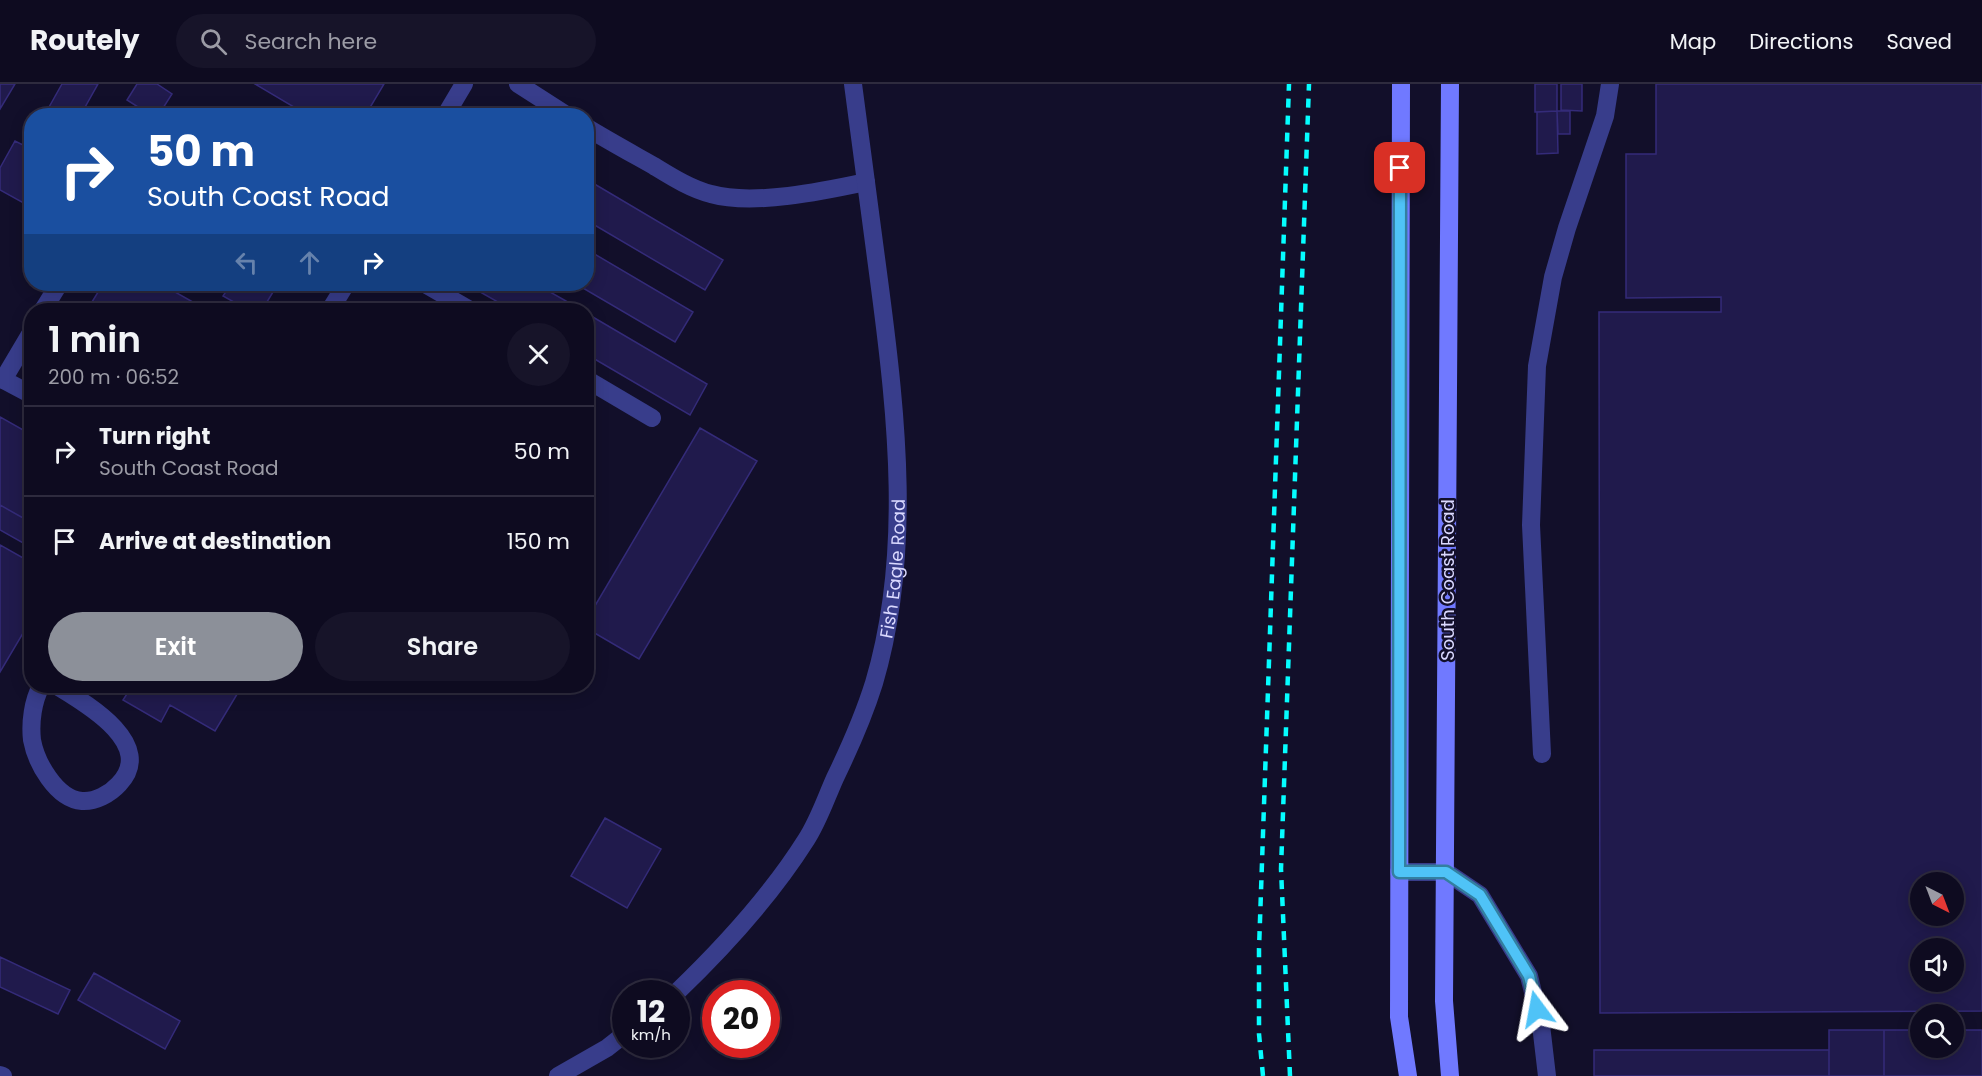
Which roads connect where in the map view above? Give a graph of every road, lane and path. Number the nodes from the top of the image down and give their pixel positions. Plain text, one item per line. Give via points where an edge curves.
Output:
1 (464, 84) edge
2 (518, 84) edge
3 (853, 84) edge
4 (1401, 84) edge
5 (1450, 84) edge
6 (1610, 84) edge
7 (450, 108) edge
8 (556, 108) edge
9 (594, 132) edge
10 (866, 182) junction
11 (437, 291) edge
12 (458, 303) edge
13 (24, 344) edge
14 (2, 379) edge
15 (594, 385) edge
16 (24, 391) edge
17 (652, 418) dead end
18 (38, 693) edge
19 (67, 693) edge
20 (1542, 754) dead end
21 (1399, 872) junction
22 (1446, 872) junction
23 (690, 980) edge
24 (612, 1044) edge
25 (558, 1076) edge
26 (1408, 1076) edge
27 (1450, 1076) edge
28 (1547, 1076) edge

1 - 7 street
2 - 8 street
3 - 10 street, Fish Eagle Road
4 - 21 street
5 - 22 street, South Coast Road
6 - 20 street via 1605,116 1553,276 1537,366 1531,525
9 - 10 street via 685,184 713,195 774,196
10 - 23 street, Fish Eagle Road via 893,387 897,458 897,522 889,614 874,682 808,838 767,896
11 - 12 street
13 - 14 street
14 - 16 street
15 - 17 street
18 - 19 street via 32,738 46,773 65,795 82,801 101,797 125,775 129,762 125,744 103,717
21 - 22 street
21 - 26 street via 1399,1017
22 - 27 street, South Coast Road via 1444,1001
22 - 28 street via 1480,895 1529,976 1541,1025
24 - 25 street

